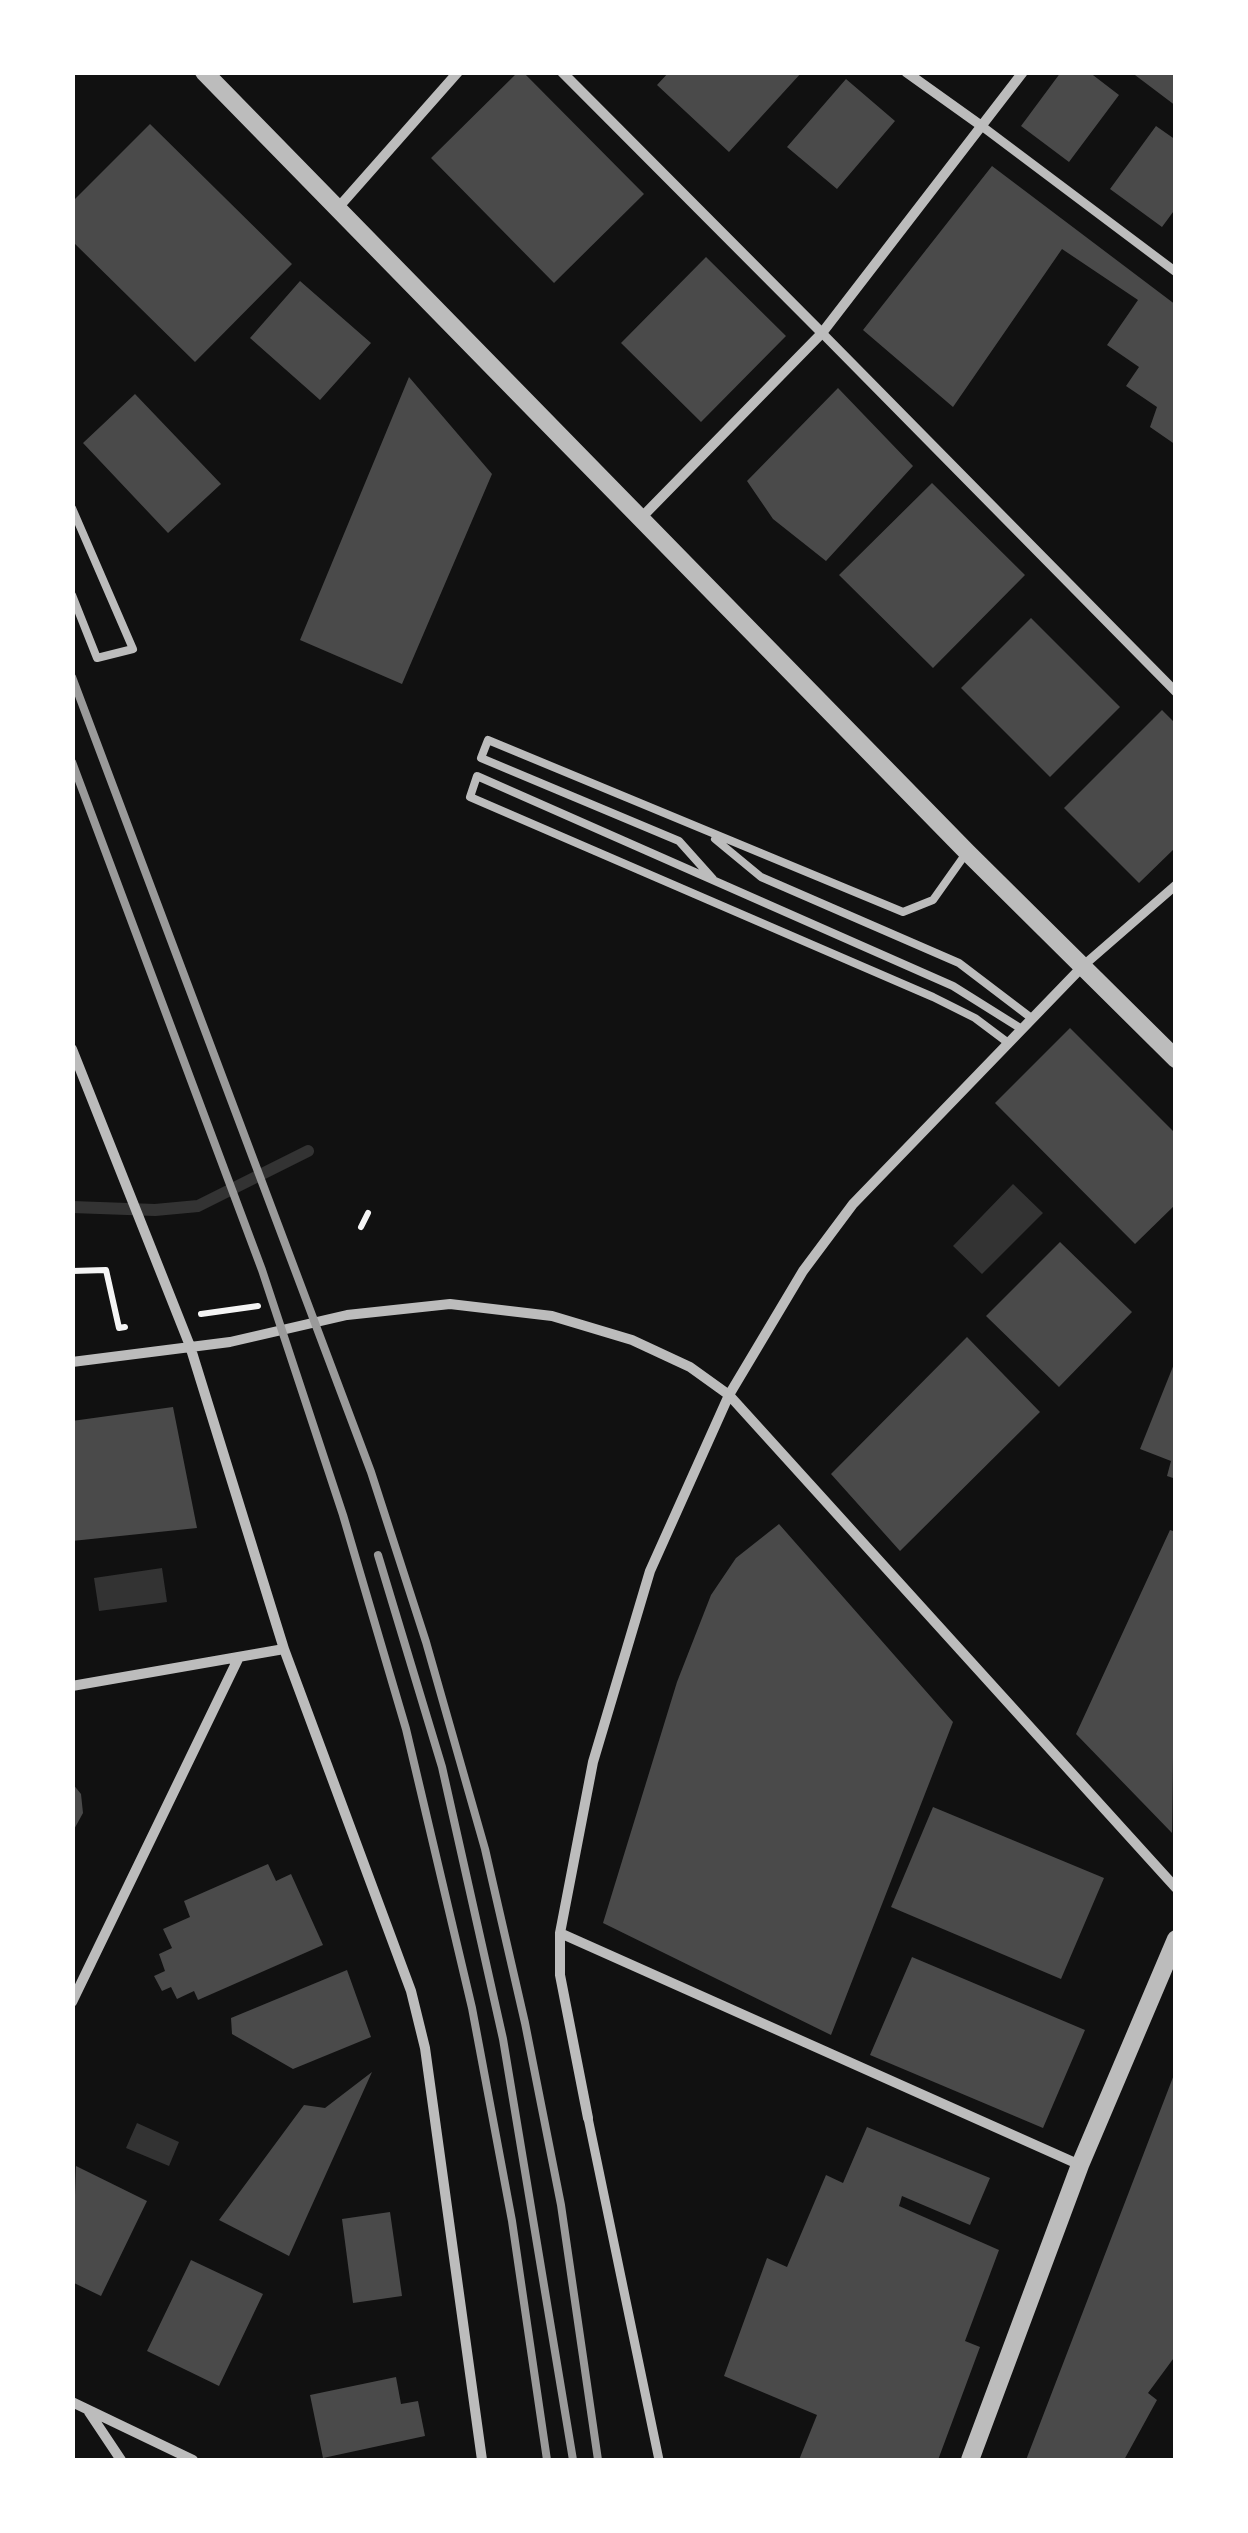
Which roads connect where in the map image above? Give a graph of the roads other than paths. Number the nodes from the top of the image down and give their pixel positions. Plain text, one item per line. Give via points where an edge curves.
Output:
1 (204, 72) edge
2 (458, 72) edge
3 (562, 72) edge
4 (906, 72) edge
5 (1024, 72) edge
6 (982, 127) junction
7 (337, 209) junction
8 (1176, 272) edge
9 (822, 333) junction
10 (72, 508) edge
11 (641, 518) junction
12 (72, 595) edge
13 (1176, 692) edge
14 (710, 834) junction
15 (967, 852) junction
16 (713, 879) junction
17 (1176, 885) edge
18 (1082, 967) junction
19 (1030, 1017) junction
20 (1020, 1028) junction
21 (1008, 1042) junction
22 (72, 1049) edge
23 (1176, 1059) edge
24 (77, 1071) edge
25 (190, 1346) junction
26 (72, 1362) edge
27 (729, 1395) junction
28 (284, 1649) junction
29 (239, 1657) junction
30 (72, 1686) edge
31 (1176, 1888) edge
32 (560, 1933) junction
33 (1176, 1940) edge
34 (72, 2002) edge
35 (588, 2118) joint
36 (1080, 2165) junction
37 (72, 2402) edge
38 (88, 2412) junction
39 (121, 2460) edge
40 (193, 2460) edge
41 (482, 2460) edge
42 (659, 2460) edge
43 (970, 2460) edge

1 - 7 street
2 - 7 street
3 - 9 street
4 - 6 street
5 - 6 street
6 - 8 street
6 - 9 street
7 - 11 street
9 - 11 street
9 - 13 street
10 - 12 lane via 133,649 96,658
11 - 15 street
14 - 15 lane via 902,912 933,900
14 - 16 lane via 488,740 482,758 680,841
14 - 19 lane via 761,877 959,963
15 - 18 street
16 - 20 lane via 971,994
16 - 21 lane via 477,776 470,797 945,1002
17 - 18 street
18 - 19 street
18 - 23 street
19 - 20 street
20 - 21 street
21 - 27 street via 853,1204 803,1271
22 - 24 street
24 - 25 street
25 - 26 street
25 - 27 street via 347,1315 450,1304 552,1316 632,1340
25 - 28 street
27 - 31 street
27 - 32 street via 650,1571 593,1762
28 - 29 street
28 - 41 street via 412,1990
29 - 30 street
29 - 34 street
32 - 35 street via 560,1975
32 - 36 street
33 - 36 street
35 - 42 street
36 - 43 street
37 - 38 street
38 - 39 street
38 - 40 street

